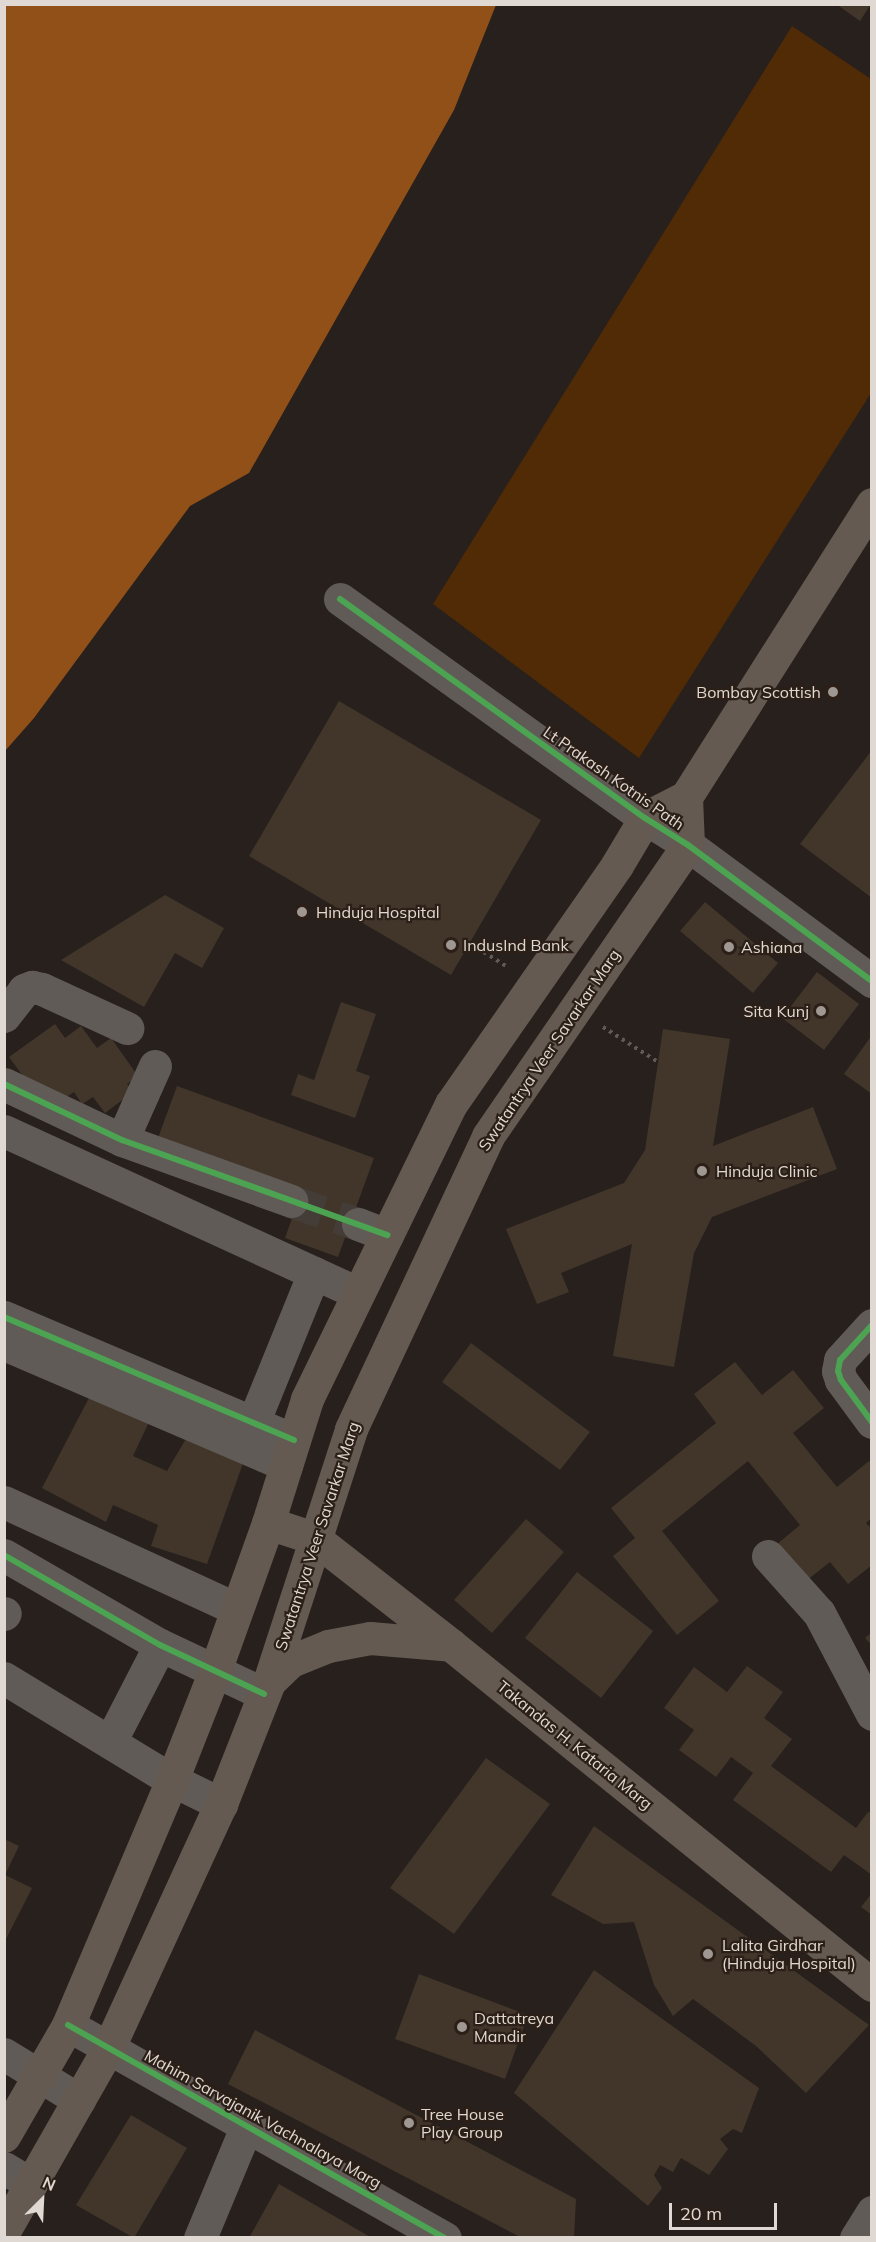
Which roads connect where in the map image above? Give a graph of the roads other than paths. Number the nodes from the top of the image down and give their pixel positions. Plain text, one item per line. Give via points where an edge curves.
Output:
1 (872, 504) edge
2 (340, 599) dead end
3 (686, 797) junction
4 (645, 818) junction
5 (688, 845) junction
6 (872, 981) edge
7 (4, 1016) edge
8 (127, 1028) dead end
9 (155, 1066) dead end
10 (4, 1084) edge
11 (4, 1131) edge
12 (122, 1140) junction
13 (291, 1201) tunnel mouth
14 (314, 1273) junction
15 (358, 1293) junction
16 (4, 1317) edge
17 (872, 1325) edge
18 (4, 1344) edge
19 (872, 1422) edge
20 (252, 1423) junction
21 (290, 1453) junction
22 (4, 1502) edge
23 (268, 1523) junction
24 (314, 1538) junction
25 (4, 1556) edge
26 (768, 1556) dead end
27 (237, 1608) junction
28 (160, 1645) junction
29 (451, 1645) junction
30 (215, 1671) junction
31 (4, 1678) edge
32 (266, 1688) junction
33 (872, 1714) edge
34 (110, 1742) junction
35 (172, 1780) junction
36 (220, 1804) junction
37 (872, 1985) edge
38 (68, 2025) junction
39 (109, 2047) junction
40 (4, 2054) edge
41 (38, 2076) junction
42 (79, 2100) junction
43 (247, 2126) junction
44 (4, 2136) edge
45 (18, 2176) edge
46 (872, 2212) edge
47 (4, 2231) edge
48 (200, 2238) edge
49 (445, 2238) edge
50 (856, 2238) edge

1 - 3 main road
2 - 4 street, Lt Prakash Kotnis Path
3 - 4 main road
3 - 5 main road
4 - 5 street, Lt Prakash Kotnis Path
4 - 15 main road via 617,865 451,1104 372,1230
5 - 6 street, Lt Prakash Kotnis Path
5 - 24 main road, Swatantrya Veer Savarkar Marg via 488,1136 351,1429
7 - 8 street via 24,990 32,987
9 - 12 street
10 - 12 street
11 - 14 street
12 - 13 street
14 - 15 street
14 - 20 street
15 - 21 main road via 307,1398
16 - 20 street
17 - 19 street via 840,1360 838,1371
18 - 21 street
20 - 21 street
21 - 23 main road
22 - 27 street
23 - 24 main road, Takandas H. Kataria Marg
23 - 27 main road
24 - 29 main road, Takandas H. Kataria Marg
24 - 32 main road, Swatantrya Veer Savarkar Marg
25 - 28 street
26 - 33 street via 819,1613
27 - 30 main road
28 - 30 street
28 - 34 street
29 - 32 main road via 370,1638 328,1646 291,1661
29 - 37 main road, Takandas H. Kataria Marg
30 - 32 street
30 - 35 main road
31 - 34 street
32 - 36 main road, Swatantrya Veer Savarkar Marg
34 - 35 street
35 - 36 street
35 - 38 main road
36 - 39 main road, Swatantrya Veer Savarkar Marg
38 - 39 street, Mahim Sarvajanik Vachnalaya Marg
38 - 41 main road
39 - 42 main road, Swatantrya Veer Savarkar Marg
39 - 43 street, Mahim Sarvajanik Vachnalaya Marg
40 - 41 street
41 - 42 street
41 - 44 main road
42 - 45 main road, Swatantrya Veer Savarkar Marg
43 - 48 street
43 - 49 street, Mahim Sarvajanik Vachnalaya Marg
45 - 47 main road, Swatantrya Veer Savarkar Marg
46 - 50 street

